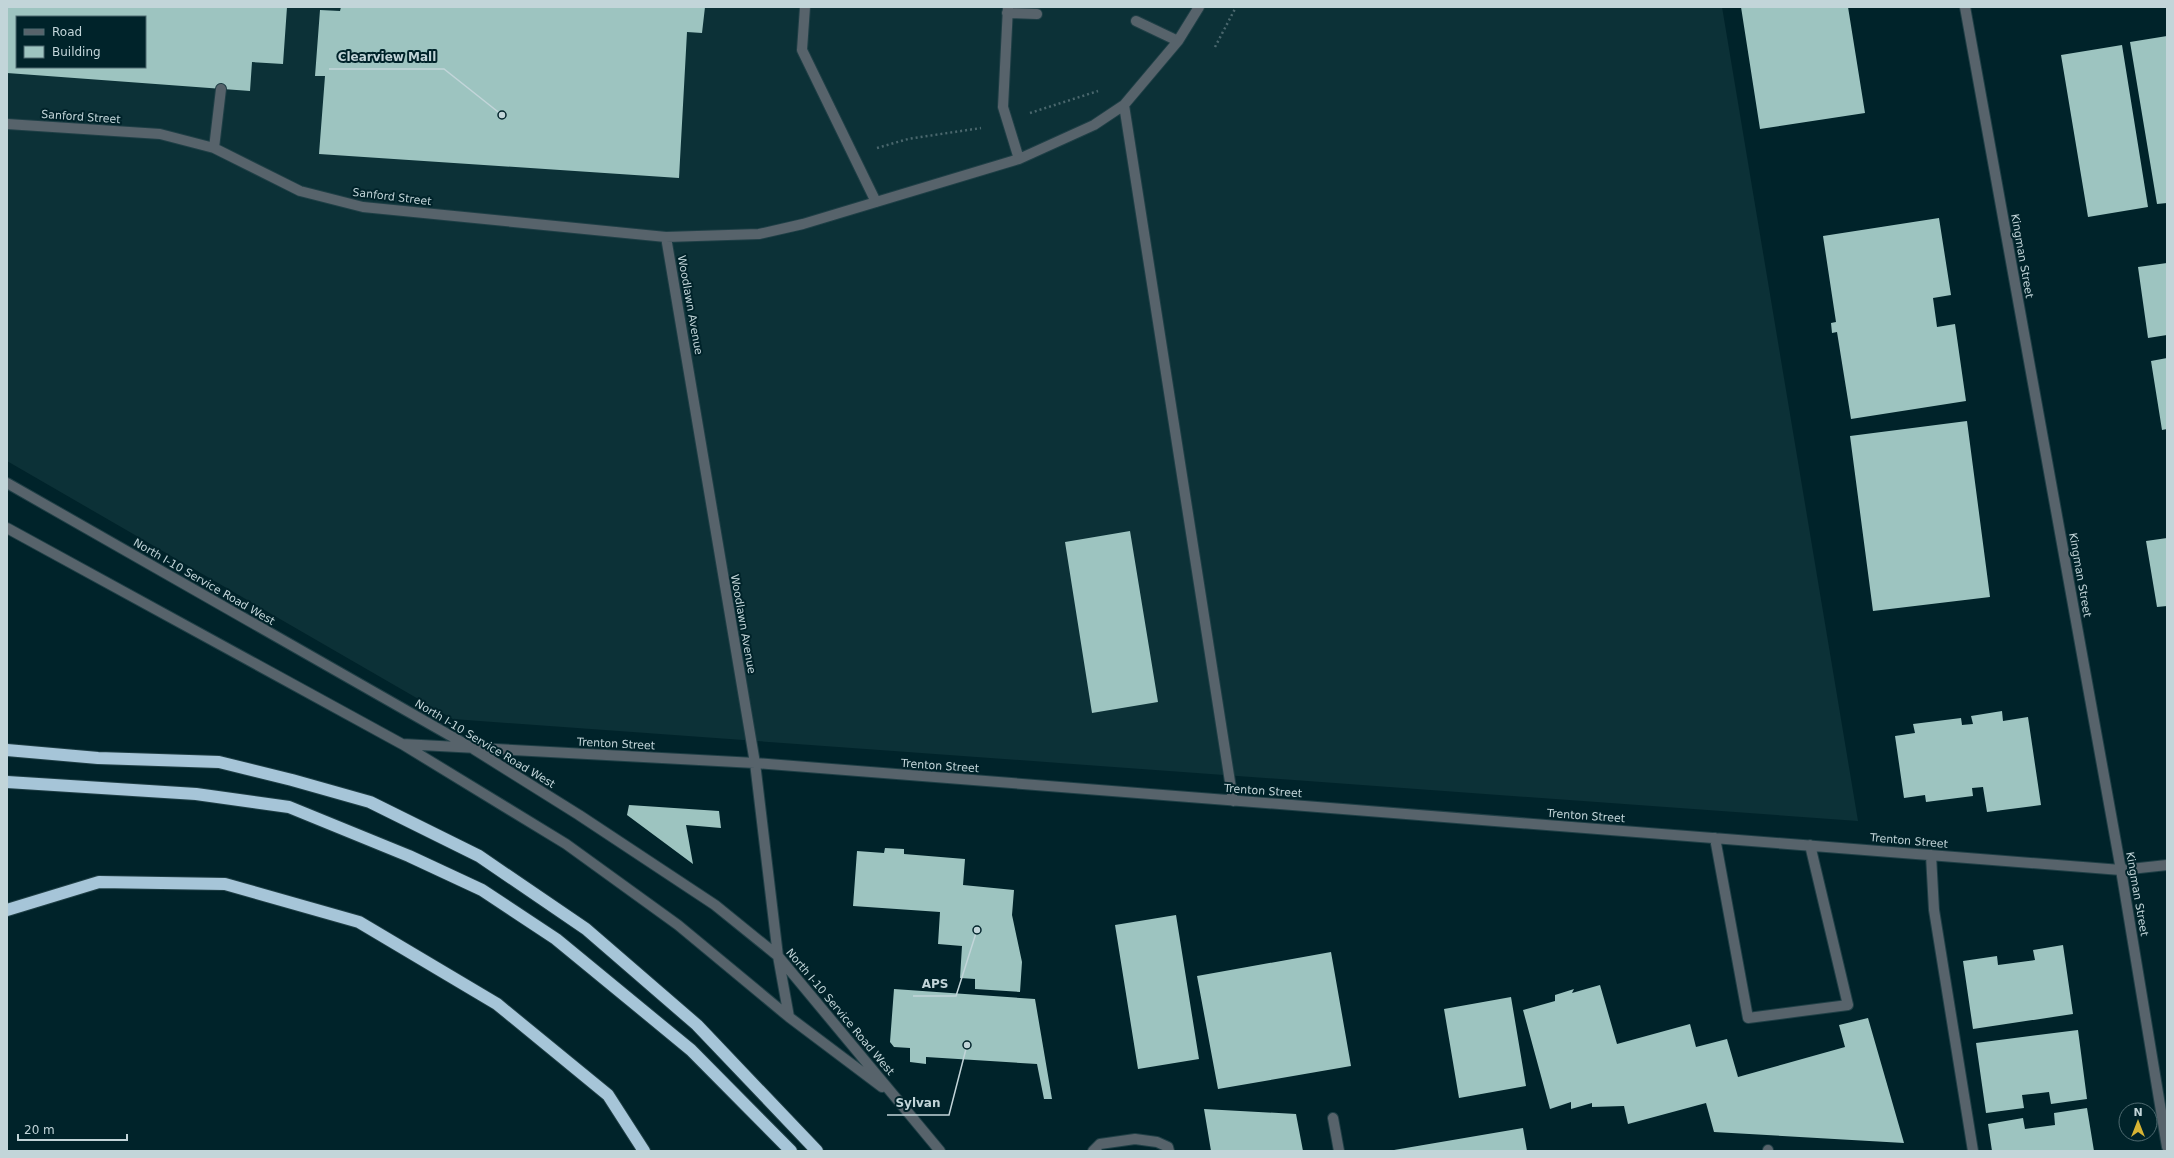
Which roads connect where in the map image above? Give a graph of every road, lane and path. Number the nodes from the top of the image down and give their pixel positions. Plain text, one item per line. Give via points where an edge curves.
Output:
1 (805, 7) edge
2 (1200, 7) edge
3 (1236, 7) edge
4 (1965, 7) edge
5 (1007, 10) edge
6 (1037, 14) dead end
7 (1136, 20) dead end
8 (1178, 40) junction
9 (1215, 47) dead end
10 (221, 89) dead end
11 (1099, 90) dead end
12 (1124, 105) junction
13 (1030, 113) dead end
14 (7, 124) edge
15 (981, 128) dead end
16 (214, 148) junction
17 (853, 155) junction
18 (1020, 159) junction
19 (876, 202) junction
20 (666, 237) junction
21 (7, 483) edge
22 (7, 528) edge
23 (402, 744) junction
24 (472, 748) junction
25 (7, 750) edge
26 (755, 763) junction
27 (7, 782) edge
28 (1233, 801) junction
29 (1715, 838) junction
30 (1810, 846) junction
31 (1931, 855) junction
32 (2167, 865) edge
33 (2120, 870) junction
34 (7, 910) edge
35 (778, 956) junction
36 (789, 1017) junction
37 (894, 1097) junction
38 (1333, 1118) dead end
39 (2167, 1147) edge
40 (644, 1151) edge
41 (790, 1151) edge
42 (817, 1151) edge
43 (940, 1151) edge
44 (1093, 1151) edge
45 (1169, 1151) edge
46 (1339, 1151) edge
47 (1973, 1151) edge

1 - 17 street via 802,50
2 - 8 street, Sanford Street
3 - 9 path
4 - 33 street, Kingman Street
5 - 6 street
5 - 18 street via 1003,107
7 - 8 street
8 - 12 street, Sanford Street
10 - 16 street
11 - 13 path
12 - 18 street, Sanford Street via 1094,125
12 - 28 street
14 - 16 street, Sanford Street via 160,134
15 - 17 path via 908,139
16 - 20 street, Sanford Street via 300,191 363,207
17 - 19 street
18 - 19 street, Sanford Street
19 - 20 street, Sanford Street via 759,234
20 - 26 street, Woodlawn Avenue
21 - 24 street, North I-10 Service Road West
22 - 23 street, North I-10 Service Road West
23 - 24 street, Trenton Street
23 - 36 street, North I-10 Service Road West via 566,844 678,926
24 - 26 street, Trenton Street
24 - 35 street, North I-10 Service Road West via 579,815 714,906
25 - 42 highway via 98,758 219,762 370,802 472,852 586,928 685,1015
26 - 28 street, Trenton Street
26 - 35 street, Woodlawn Avenue
27 - 41 highway via 196,794 289,807 409,856 482,890 556,939 691,1050
28 - 29 street, Trenton Street
29 - 30 street, Trenton Street
29 - 30 street via 1748,1018 1848,1006
30 - 31 street, Trenton Street
31 - 33 street, Trenton Street
31 - 47 street via 1934,910
32 - 33 street, Trenton Street
33 - 39 street, Kingman Street
34 - 40 highway via 99,882 225,884 359,922 497,1004 608,1095
35 - 36 street, Woodlawn Avenue
35 - 37 street, North I-10 Service Road West
36 - 37 street, North I-10 Service Road West
37 - 43 street, North I-10 Service Road West
38 - 46 street
44 - 45 street via 1100,1144 1135,1139 1157,1142 1168,1147

